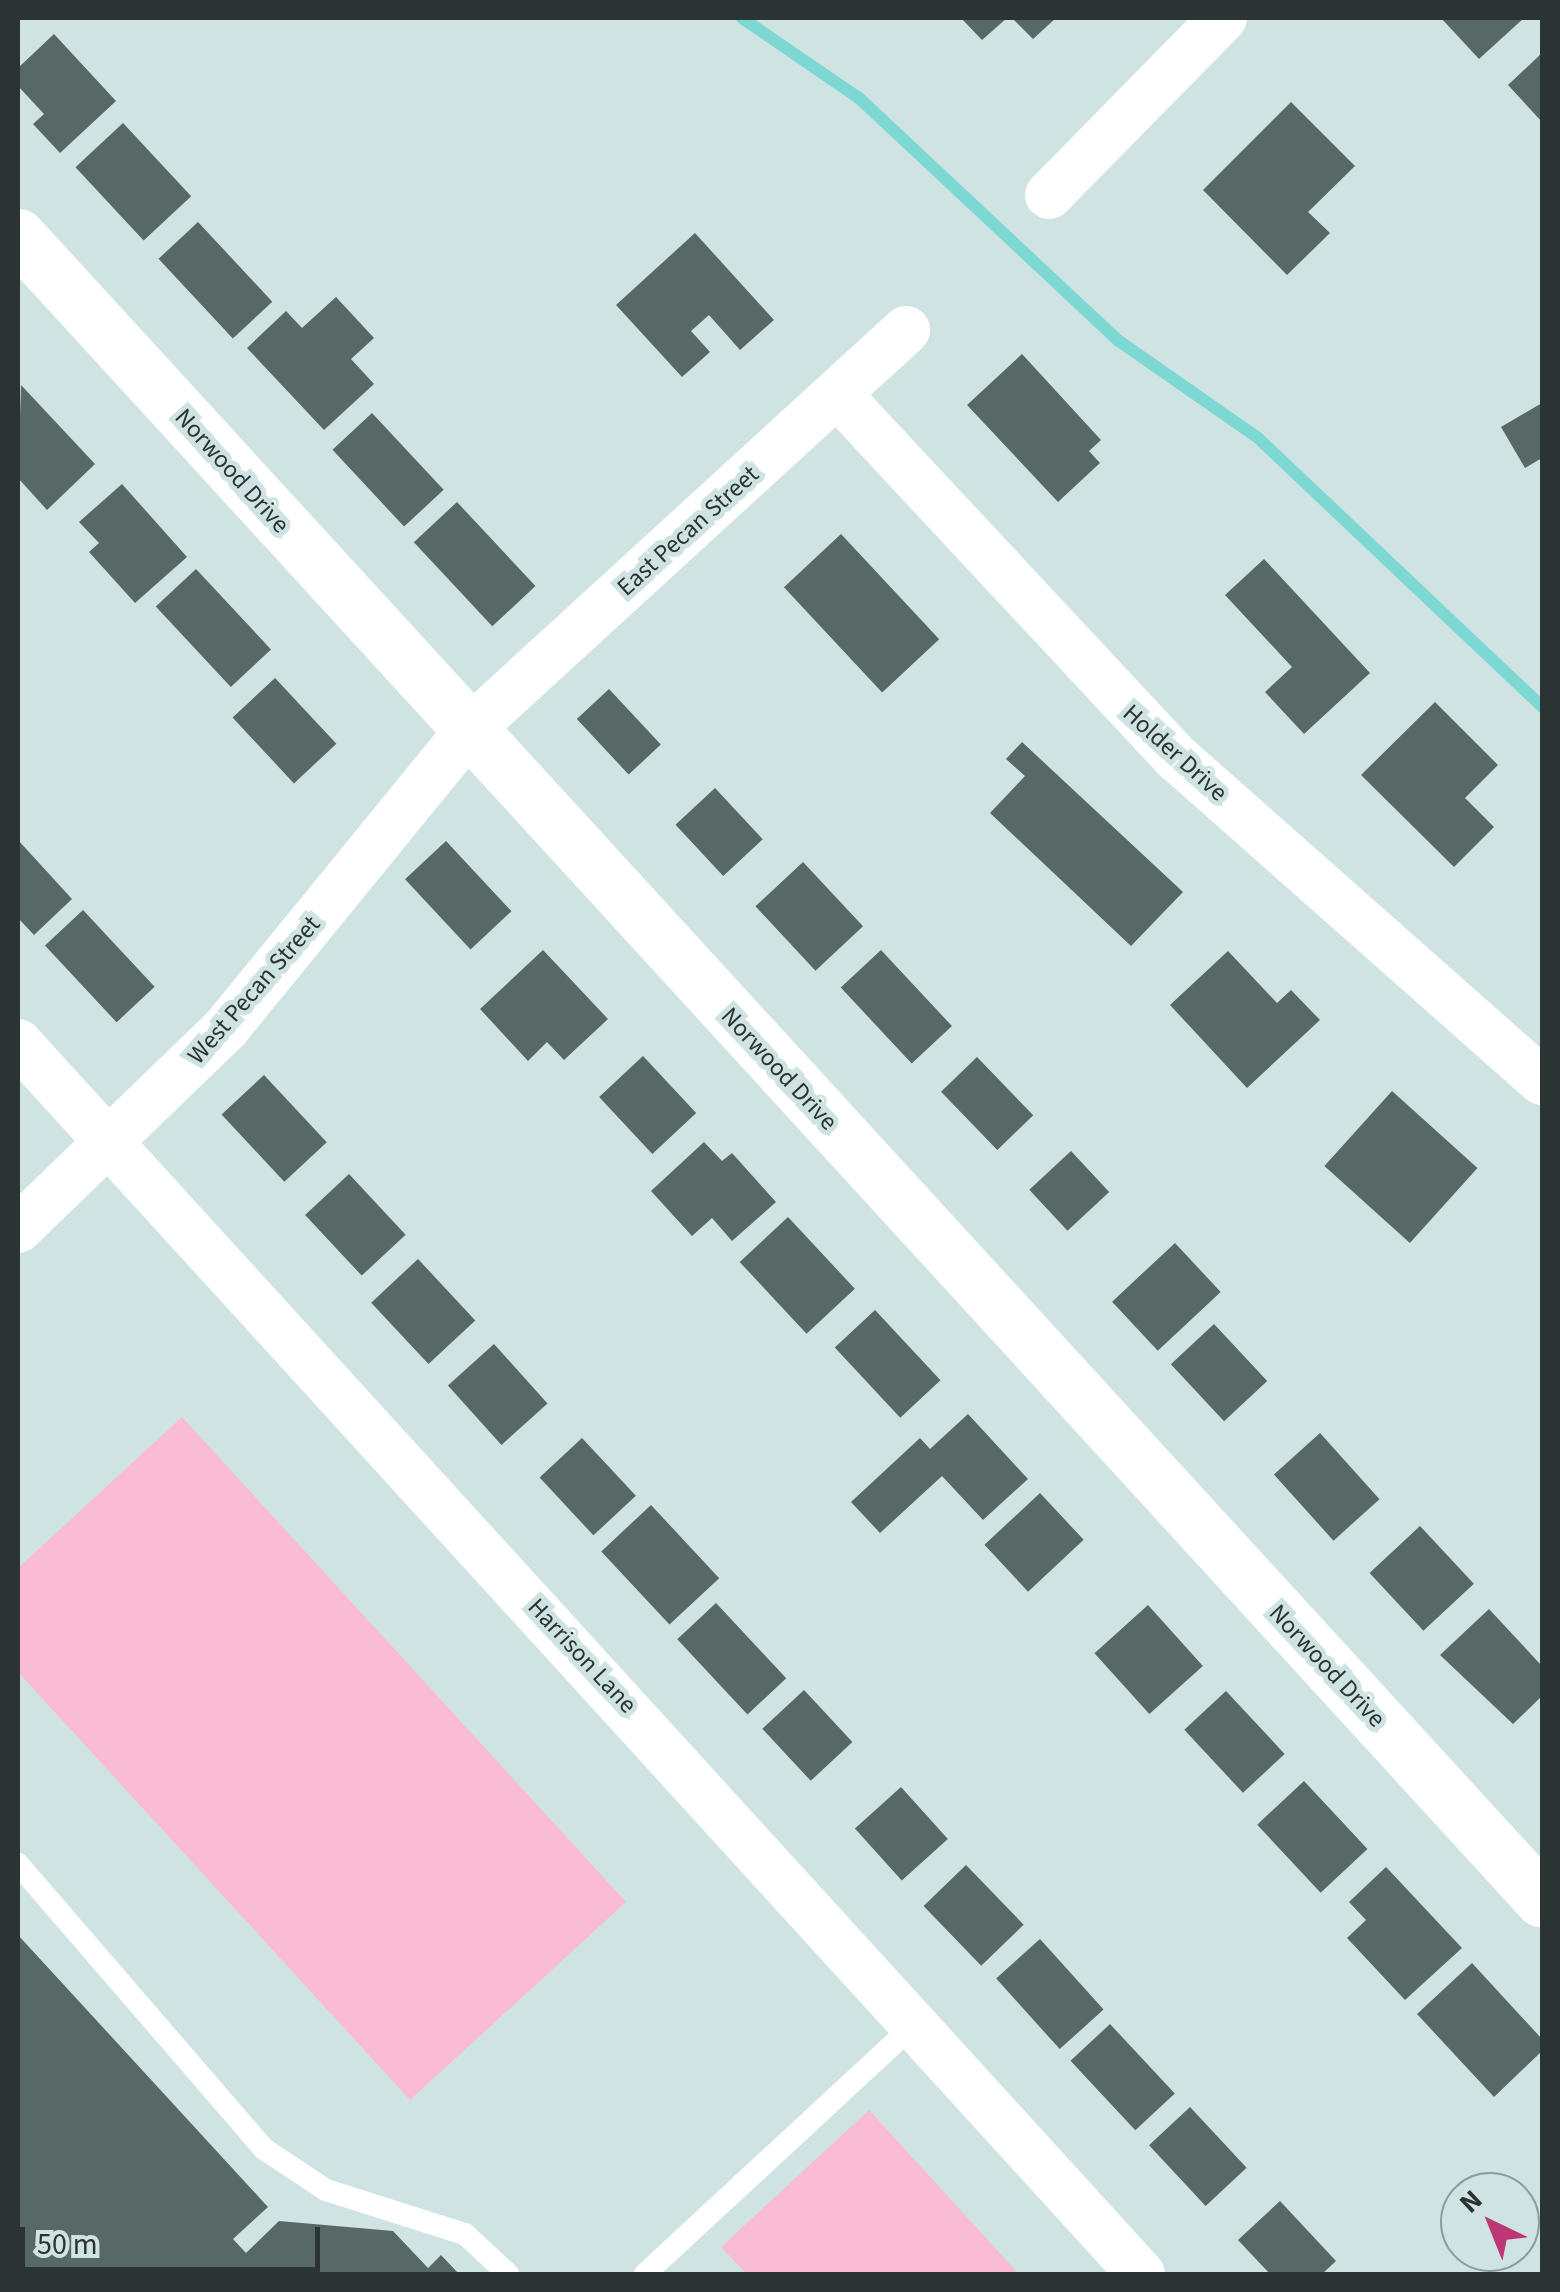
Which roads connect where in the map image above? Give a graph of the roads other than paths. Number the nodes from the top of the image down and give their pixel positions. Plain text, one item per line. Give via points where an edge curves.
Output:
1 (1223, 18) edge
2 (1049, 195) dead end
3 (18, 236) edge
4 (906, 330) dead end
5 (838, 395) junction
6 (468, 731) junction
7 (18, 1043) edge
8 (1542, 1081) edge
9 (110, 1145) junction
10 (18, 1228) edge
11 (18, 1864) edge
12 (1542, 1900) edge
13 (915, 2024) junction
14 (508, 2274) edge
15 (645, 2274) edge
16 (1141, 2274) edge

1 - 2 street
3 - 6 street, Norwood Drive
4 - 5 street, East Pecan Street
5 - 6 street, East Pecan Street
5 - 8 street, Holder Drive via 1166,748
6 - 9 street, West Pecan Street via 226,1028
6 - 12 street, Norwood Drive
7 - 9 street, Harrison Lane
9 - 10 street, West Pecan Street
9 - 13 street, Harrison Lane
11 - 14 lane via 264,2150 326,2190 465,2234
13 - 15 lane
13 - 16 street, Harrison Lane

